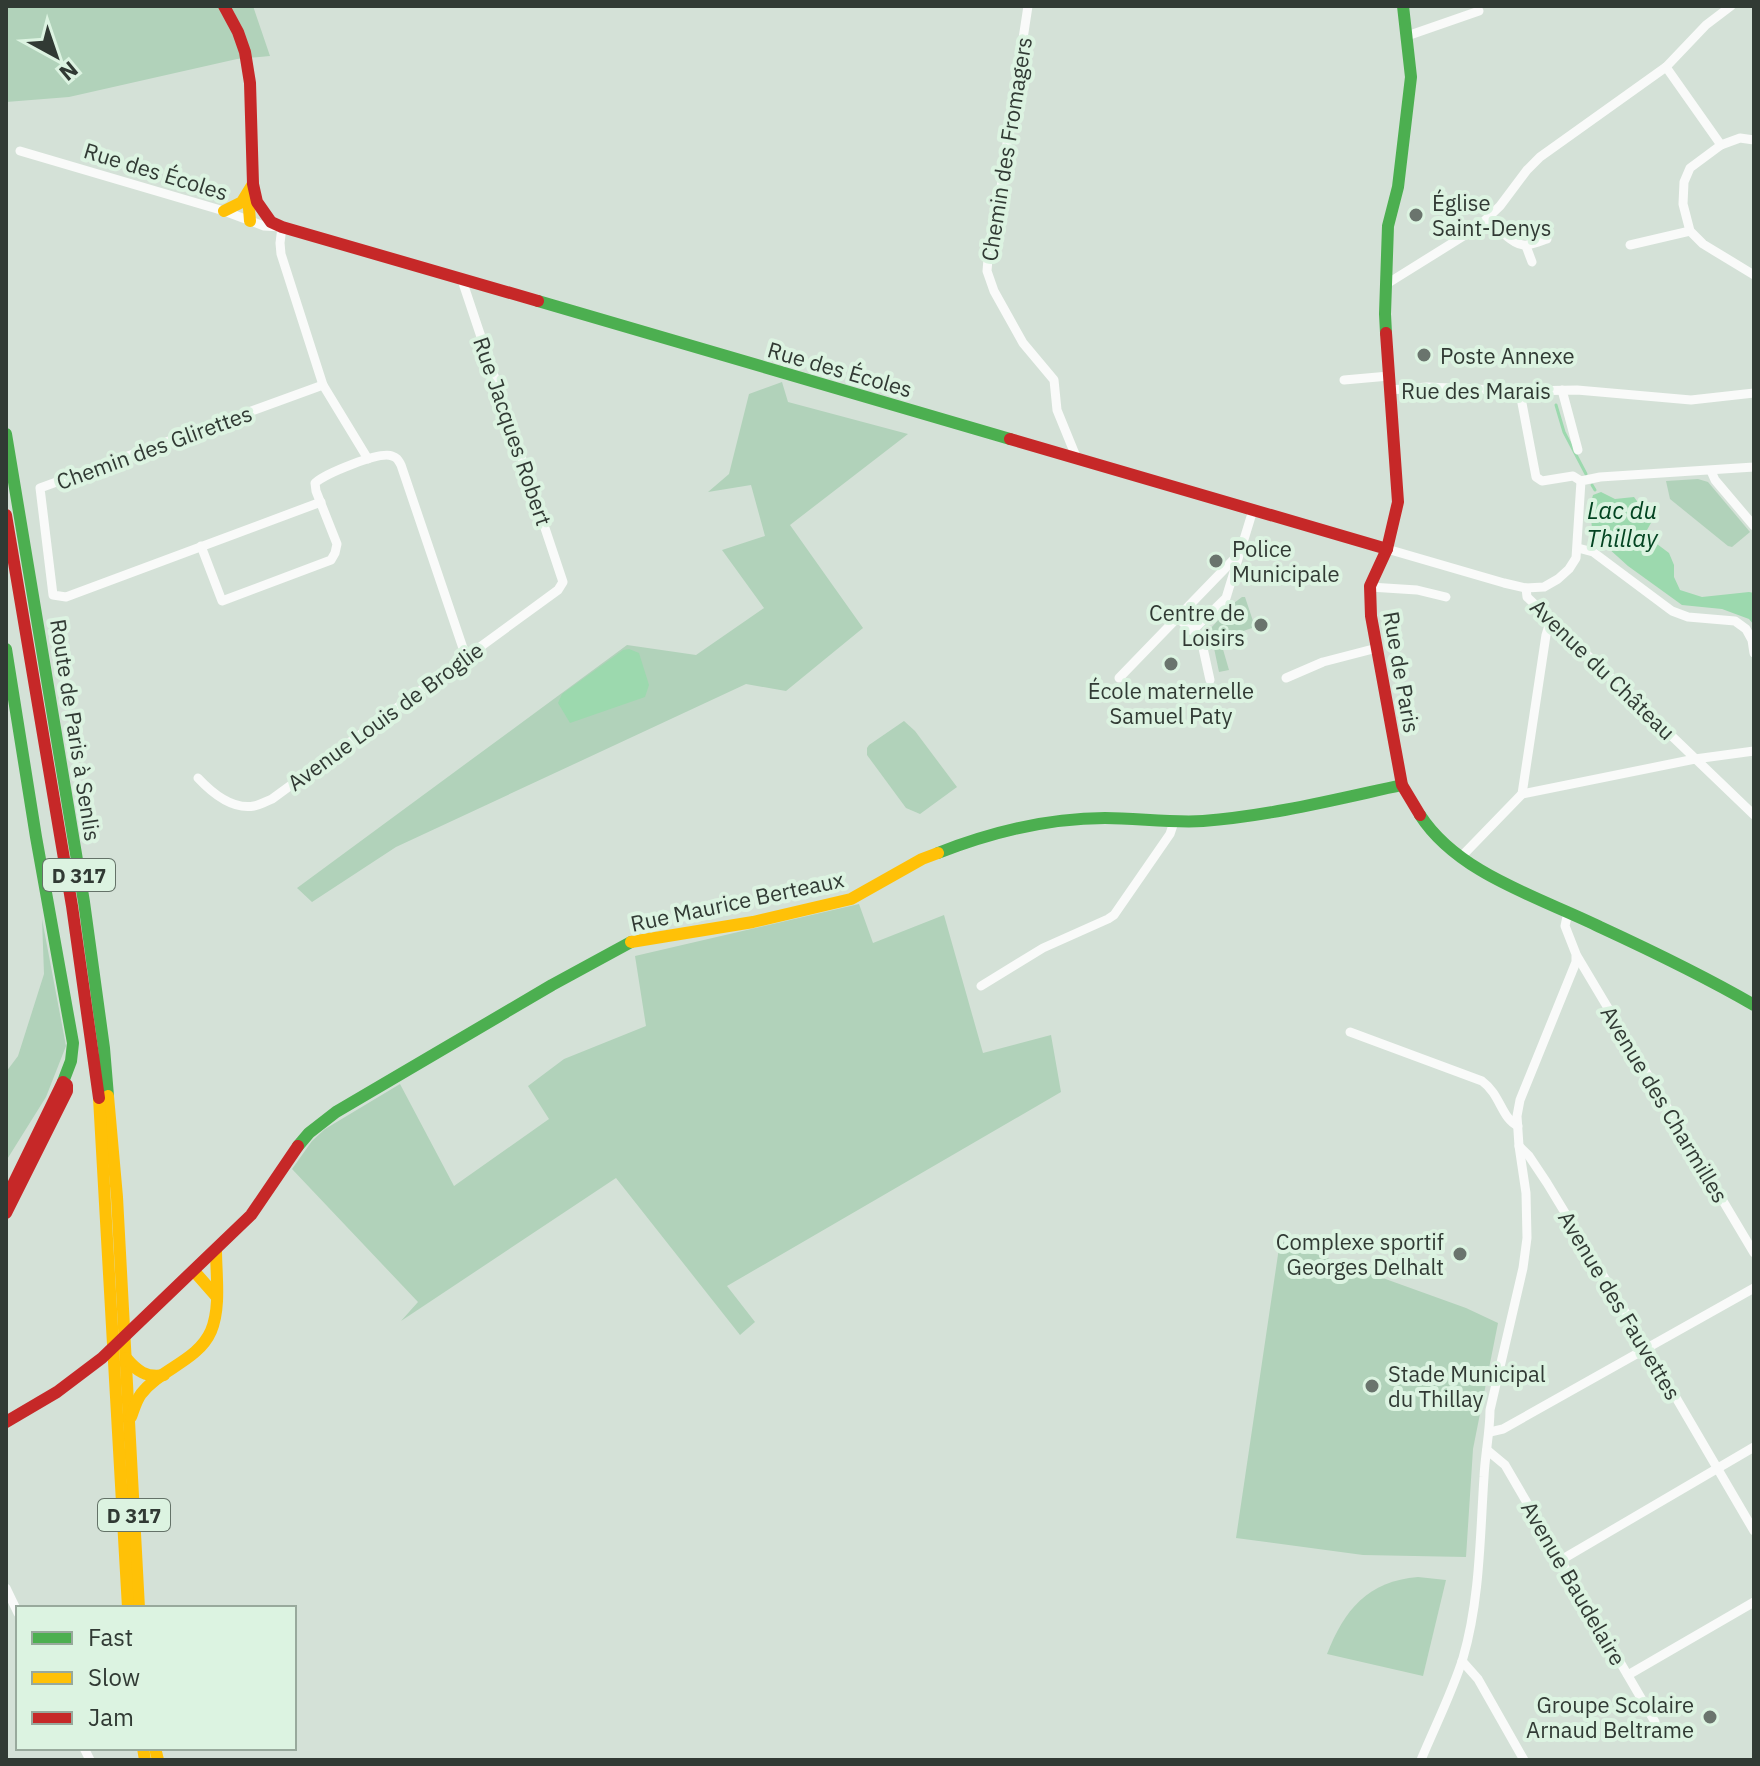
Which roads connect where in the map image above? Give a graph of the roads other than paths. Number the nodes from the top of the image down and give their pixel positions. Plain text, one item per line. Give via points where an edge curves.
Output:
1 (224, 6) edge
2 (1028, 6) edge
3 (1403, 6) edge
4 (1731, 6) edge
5 (1479, 11) dead end
6 (1407, 36) junction
7 (1666, 67) junction
8 (1754, 140) edge
9 (1721, 145) junction
10 (20, 151) dead end
11 (250, 190) junction
12 (224, 211) junction
13 (1488, 218) junction
14 (250, 221) junction
15 (282, 227) junction
16 (1690, 231) junction
17 (1547, 239) dead end
18 (1630, 245) dead end
19 (1526, 246) junction
20 (1532, 262) dead end
21 (1754, 275) edge
22 (462, 280) junction
23 (1385, 285) junction
24 (1344, 380) dead end
25 (1390, 383) junction
26 (323, 385) junction
27 (1562, 390) junction
28 (1754, 393) edge
29 (1521, 398) dead end
30 (6, 434) edge
31 (1578, 450) dead end
32 (368, 459) junction
33 (1077, 459) junction
34 (1754, 467) edge
35 (1711, 471) junction
36 (1581, 481) junction
37 (321, 502) junction
38 (1253, 510) junction
39 (6, 515) edge
40 (1754, 526) edge
41 (201, 546) junction
42 (1578, 548) junction
43 (1387, 549) junction
44 (1239, 554) junction
45 (563, 582) joint
46 (1370, 587) junction
47 (1526, 588) junction
48 (1446, 597) dead end
49 (1177, 617) junction
50 (1551, 619) junction
51 (1193, 630) junction
52 (1377, 648) junction
53 (6, 649) edge
54 (1754, 653) edge
55 (466, 657) junction
56 (1119, 678) dead end
57 (1286, 678) dead end
58 (1210, 680) dead end
59 (1754, 751) edge
60 (1695, 759) junction
61 (198, 778) dead end
62 (1402, 785) junction
63 (1522, 794) junction
64 (1754, 815) edge
65 (1174, 822) junction
66 (1460, 858) junction
67 (1568, 912) junction
68 (1576, 954) junction
69 (981, 986) dead end
70 (1754, 1005) edge
71 (1350, 1032) dead end
72 (63, 1082) junction
73 (1518, 1126) junction
74 (1519, 1146) junction
75 (6, 1199) edge
76 (6, 1213) edge
77 (216, 1250) junction
78 (1754, 1253) edge
79 (194, 1271) junction
80 (1754, 1288) edge
81 (216, 1296) junction
82 (1647, 1348) junction
83 (117, 1355) junction
84 (164, 1375) junction
85 (6, 1422) edge
86 (129, 1422) junction
87 (1490, 1432) junction
88 (1754, 1447) edge
89 (1487, 1450) junction
90 (1717, 1468) junction
91 (1754, 1531) edge
92 (1561, 1560) junction
93 (6, 1588) edge
94 (1754, 1602) edge
95 (128, 1606) edge
96 (139, 1606) edge
97 (16, 1609) edge
98 (1462, 1661) junction
99 (1628, 1675) junction
100 (1655, 1722) dead end
101 (1421, 1760) edge
102 (1524, 1760) edge

1 - 11 street, Rue des Écoles via 245,52 250,83
2 - 33 street, Chemin des Fromagers via 987,271 1023,343 1054,380 1057,410
3 - 6 street, Rue de Paris
4 - 7 street
5 - 6 street
6 - 23 street, Rue de Paris via 1411,77 1388,226
7 - 9 street
7 - 13 street via 1540,157
8 - 9 street via 1740,138
9 - 16 street via 1690,168 1684,182
10 - 12 street, Rue des Écoles
11 - 12 street via 241,204
11 - 14 street
11 - 15 street, Rue des Écoles via 271,222
12 - 14 street, Rue des Écoles
13 - 19 street
13 - 23 street
14 - 15 street, Rue des Écoles
15 - 22 street, Rue des Écoles
15 - 26 street via 281,254
16 - 18 street
16 - 21 street
17 - 19 street
19 - 20 street
22 - 33 street, Rue des Écoles
22 - 45 street, Rue Jacques Robert
23 - 25 street, Rue de Paris
24 - 25 street, Rue des Marais
25 - 27 street, Rue des Marais
25 - 43 street, Rue de Paris via 1398,502
26 - 32 street
26 - 41 street, Chemin des Glirettes via 40,488 53,595 66,597
27 - 28 street, Rue des Marais via 1691,400
27 - 31 street
29 - 36 street via 1536,477 1542,481 1573,476
30 - 83 street, Route de Paris à Senlis / D 317 via 97,993 125,1320
32 - 37 street via 318,480
32 - 55 street via 391,455 401,465
33 - 38 street, Rue des Écoles
34 - 35 street
35 - 36 street
35 - 40 street
36 - 42 street
37 - 41 street
37 - 41 street via 337,544 331,560 222,601
38 - 43 street, Rue des Écoles
38 - 44 street
39 - 83 street, Route de Paris à Senlis / D 317 via 94,1059
42 - 47 street via 1558,579
42 - 54 street via 1593,552 1672,611 1735,621 1746,629
43 - 46 street, Rue de Paris
43 - 47 street, Avenue du Château
44 - 49 street
44 - 51 street via 1226,598
45 - 55 street, Avenue Louis de Broglie
46 - 48 street
46 - 52 street, Rue de Paris
47 - 50 street, Avenue du Château via 1527,597
49 - 51 street
49 - 56 street
50 - 60 street, Avenue du Château
50 - 63 street
51 - 58 street via 1201,639
52 - 57 street
52 - 62 street, Rue de Paris
53 - 72 street via 73,1043
55 - 61 street, Avenue Louis de Broglie via 272,799 236,805 212,793
59 - 60 street
60 - 63 street
60 - 64 street, Avenue du Château
62 - 65 street, Rue Maurice Berteaux via 1291,809
62 - 66 street, Rue de Paris via 1431,832
63 - 66 street
65 - 69 street via 1114,915 1043,948
65 - 77 street, Rue Maurice Berteaux via 1102,818 1010,829 922,859 851,899 753,922 633,941 336,1112 309,1133 251,1215
66 - 67 street, Rue de Paris
67 - 68 street via 1565,926
67 - 70 street, Rue de Paris
68 - 73 street via 1523,1088
68 - 78 street, Avenue des Charmilles
71 - 73 street via 1482,1081 1509,1122
72 - 75 street
72 - 76 street via 67,1091
73 - 74 street
74 - 82 street, Avenue des Fauvettes
74 - 87 street via 1527,1238 1490,1410
77 - 79 street, Rue Maurice Berteaux
77 - 81 street
79 - 81 street
79 - 83 street, Rue Maurice Berteaux via 147,1314
80 - 82 street
81 - 84 street via 208,1336
82 - 87 street
82 - 90 street, Avenue des Fauvettes
83 - 84 street via 145,1375
83 - 85 street, Rue Maurice Berteaux
83 - 86 street, D 317
83 - 95 street, D 317
84 - 86 street via 142,1394
86 - 96 street, D 317
87 - 89 street
88 - 90 street
89 - 92 street, Avenue Baudelaire via 1505,1465
89 - 98 street via 1472,1612
90 - 91 street, Avenue des Fauvettes
90 - 92 street
92 - 99 street, Avenue Baudelaire
93 - 97 street
94 - 99 street
98 - 101 street
98 - 102 street via 1478,1679
99 - 100 street, Avenue Baudelaire

